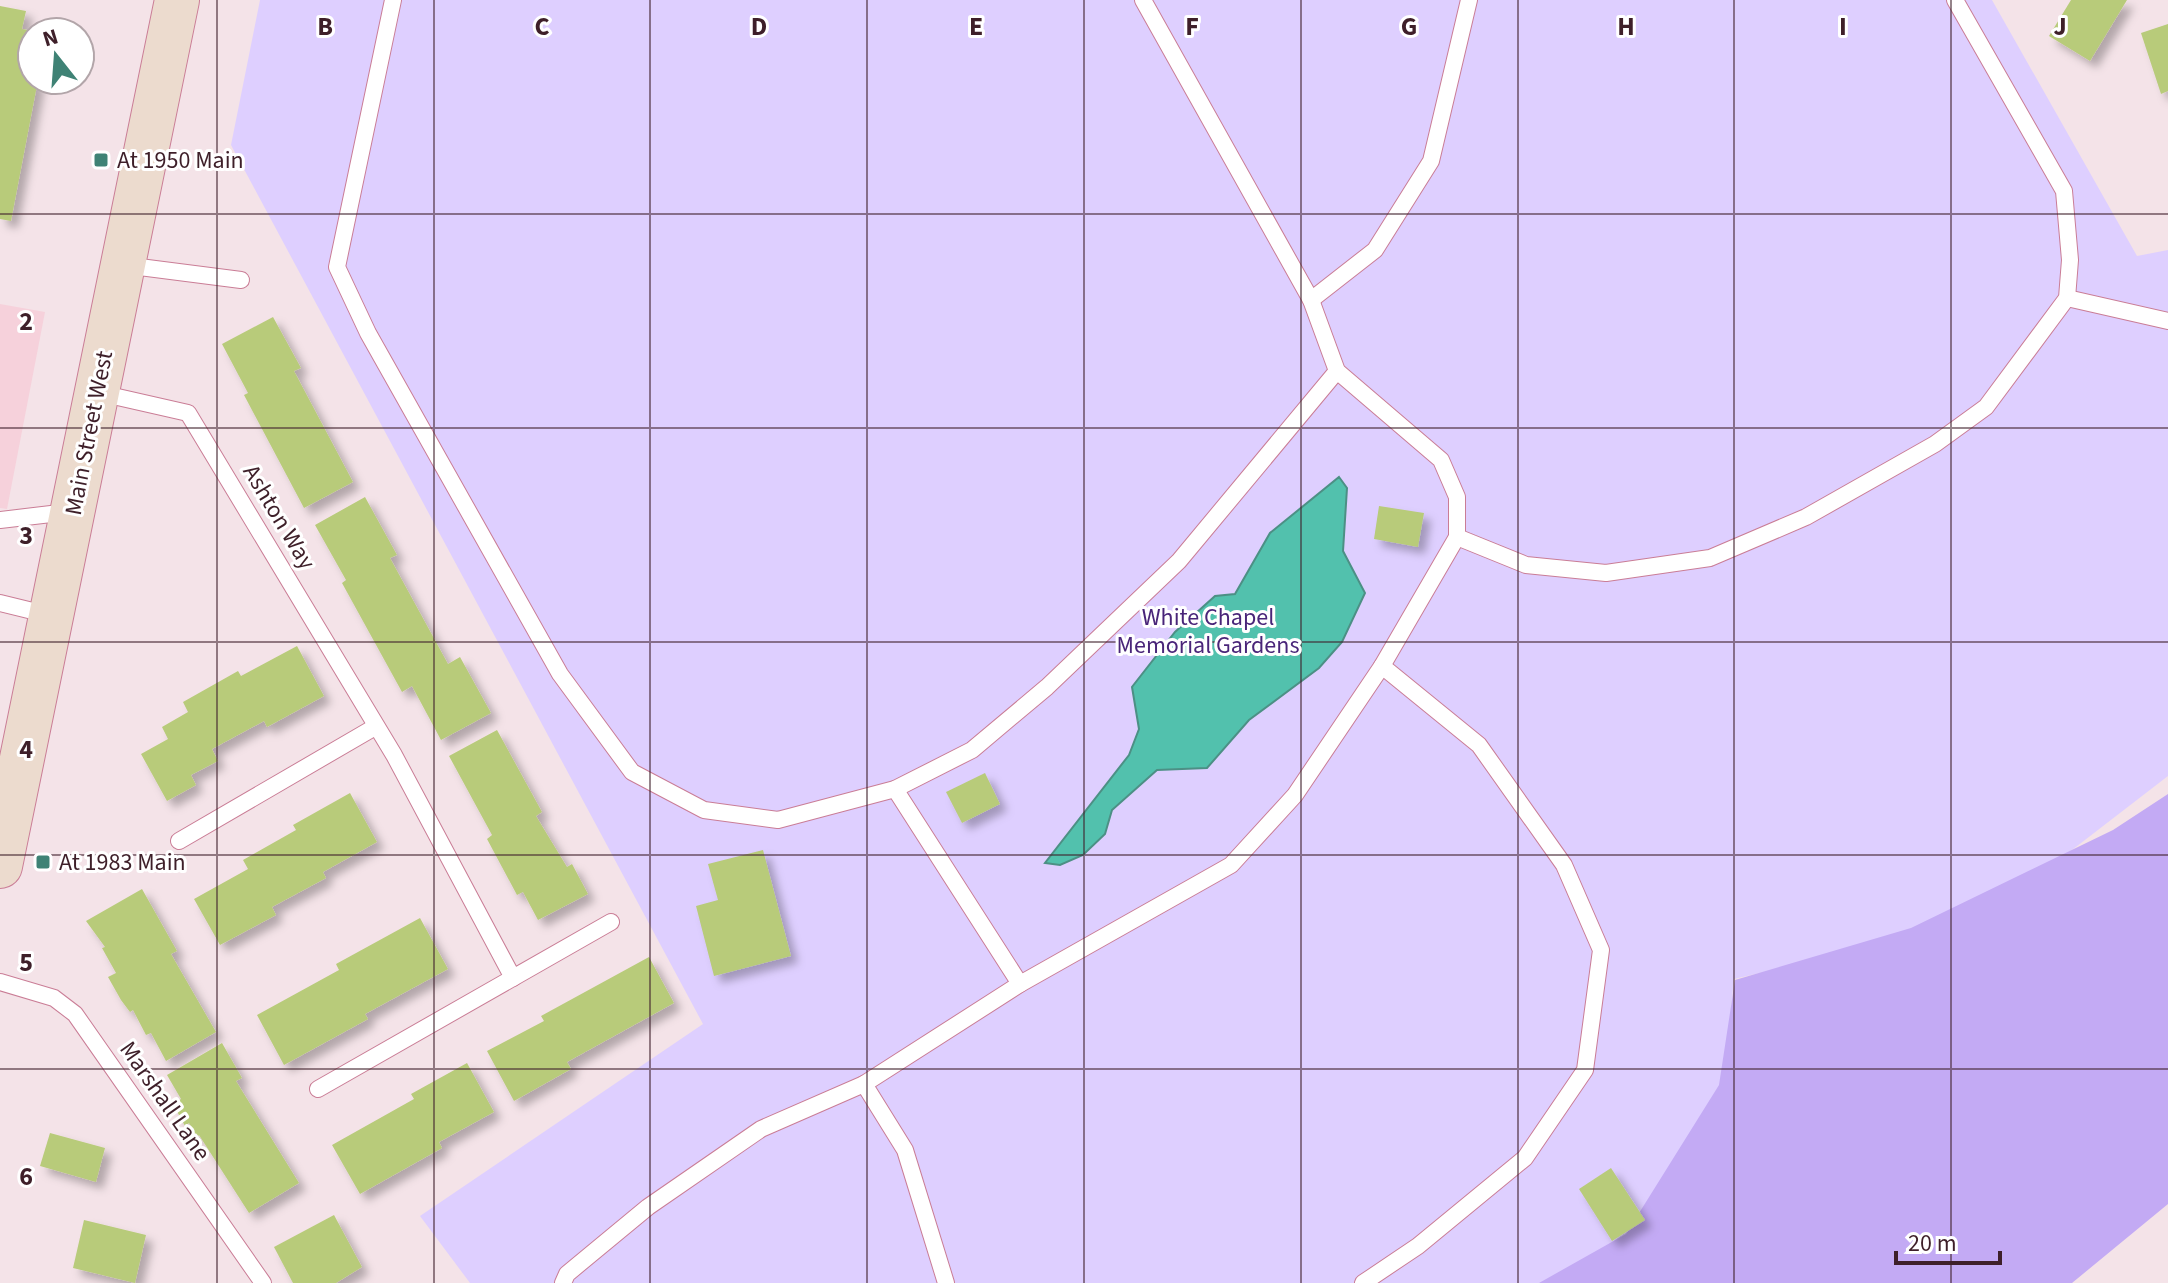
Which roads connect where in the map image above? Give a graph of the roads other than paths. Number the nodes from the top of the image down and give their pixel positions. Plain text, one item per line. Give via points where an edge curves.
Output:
1 (177, 0) edge
2 (393, 0) edge
3 (1143, 0) edge
4 (1469, 0) edge
5 (1955, 0) edge
6 (122, 265) junction
7 (241, 280) dead end
8 (2067, 298) junction
9 (1311, 300) junction
10 (2168, 321) edge
11 (1337, 371) junction
12 (97, 392) junction
13 (74, 511) junction
14 (0, 520) edge
15 (1457, 537) junction
16 (0, 603) edge
17 (50, 615) junction
18 (1382, 666) junction
19 (375, 727) junction
20 (895, 789) junction
21 (179, 841) dead end
22 (0, 866) edge
23 (611, 922) dead end
24 (513, 978) junction
25 (0, 982) edge
26 (1020, 984) junction
27 (864, 1084) junction
28 (318, 1089) dead end
29 (263, 1283) edge
30 (563, 1283) edge
31 (946, 1283) edge
32 (1363, 1283) edge

1 - 6 main road, Main Street West
2 - 20 lane via 337,267 368,333 560,674 632,772 704,810 778,820
3 - 9 lane
4 - 9 lane via 1431,161 1375,250
5 - 8 lane via 2064,191 2070,260
6 - 7 lane
6 - 12 main road, Main Street West
8 - 10 lane
8 - 15 lane via 1986,407 1935,444 1806,517 1710,558 1606,573 1526,565
9 - 11 lane
11 - 15 lane via 1441,460 1457,497
11 - 20 lane via 1179,561 1047,687 972,750
12 - 13 main road, Main Street West
12 - 19 lane, Ashton Way via 188,413
13 - 14 lane
13 - 17 main road, Main Street West
15 - 18 lane
16 - 17 lane
17 - 22 main road, Main Street West
18 - 26 lane via 1295,795 1231,865
18 - 32 lane via 1479,745 1564,865 1601,950 1585,1070 1525,1158 1418,1246
19 - 21 lane
19 - 24 lane, Ashton Way
20 - 26 lane
23 - 24 lane
24 - 28 lane
25 - 29 lane, Marshall Lane via 54,998 75,1014
26 - 27 lane
27 - 30 lane via 761,1129 648,1207 567,1274
27 - 31 lane via 905,1150

